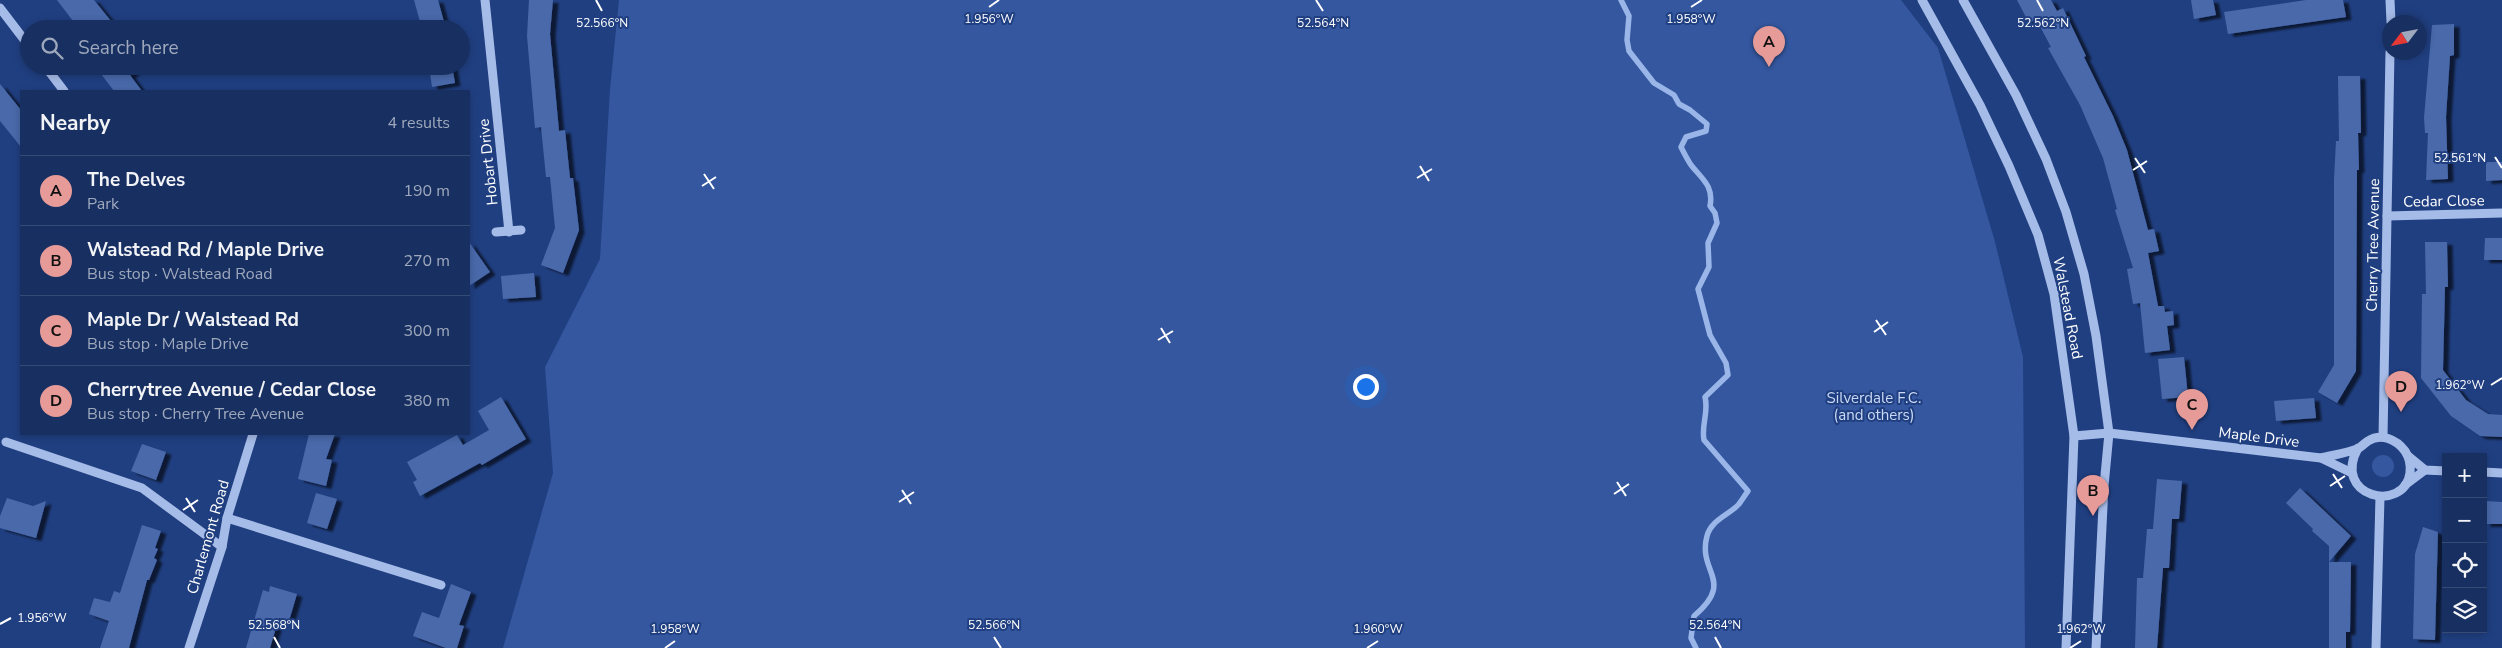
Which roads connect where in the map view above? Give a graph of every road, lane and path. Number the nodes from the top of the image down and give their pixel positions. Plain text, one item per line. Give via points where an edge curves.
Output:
1 (485, 0) edge
2 (1922, 0) edge
3 (1963, 0) edge
4 (2390, 0) edge
5 (0, 8) edge
6 (2390, 15) edge
7 (20, 34) edge
8 (2390, 60) edge
9 (51, 75) edge
10 (63, 90) edge
11 (2502, 213) edge
12 (2387, 216) junction
13 (521, 230) dead end
14 (496, 232) dead end
15 (509, 232) junction
16 (2109, 433) junction
17 (253, 435) edge
18 (2074, 436) junction
19 (2383, 437) junction
20 (6, 442) dead end
21 (2358, 448) junction
22 (2408, 456) junction
23 (2322, 458) junction
24 (2425, 470) junction
25 (2442, 471) edge
26 (2487, 472) edge
27 (2352, 473) junction
28 (2502, 473) edge
29 (2404, 486) junction
30 (2380, 497) junction
31 (227, 518) junction
32 (222, 547) junction
33 (441, 585) dead end
34 (189, 648) edge
35 (2066, 648) edge
36 (2096, 648) edge
37 (2376, 648) edge

1 - 15 street, Hobart Drive
2 - 18 street, Walstead Road via 1980,105 2038,235 2054,294
3 - 16 street, Walstead Road via 2016,95 2066,212 2084,274
4 - 6 street
5 - 7 street
8 - 12 street, Cherry Tree Avenue
9 - 10 street
11 - 12 street, Cedar Close
12 - 19 street, Cherry Tree Avenue
13 - 15 street
14 - 15 street
16 - 18 street, Maple Drive
16 - 23 street, Maple Drive
16 - 36 street, Walstead Road
17 - 31 street, Charlemont Road
18 - 35 street, Walstead Road
19 - 21 street, Maple Drive via 2369,440
19 - 22 street via 2400,444
20 - 32 street via 142,488
21 - 23 street, Maple Drive
21 - 27 street via 2353,458
22 - 24 street
22 - 29 street via 2410,474
23 - 27 street, Maple Drive
24 - 25 street
24 - 29 street
26 - 28 street
27 - 30 street, Maple Drive via 2356,483 2368,494
29 - 30 street
30 - 37 street
31 - 32 street, Charlemont Road
31 - 33 street
32 - 34 street, Charlemont Road

